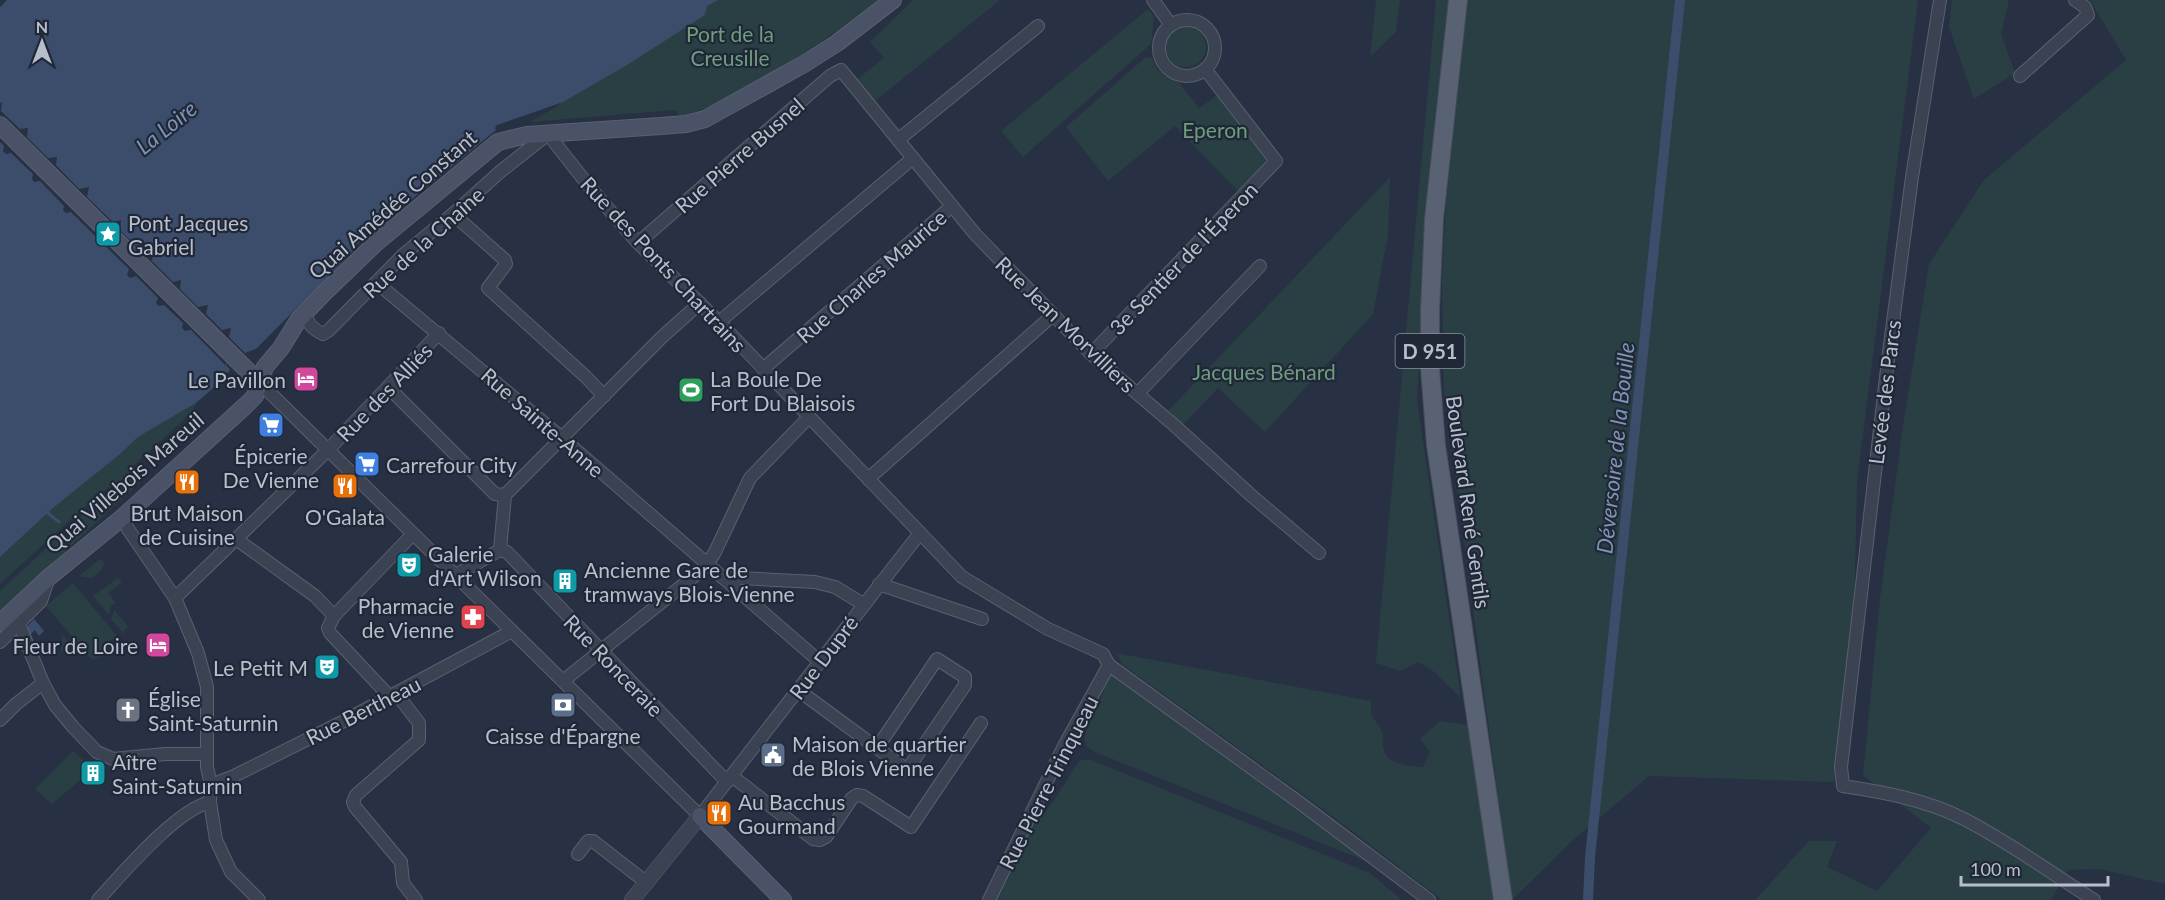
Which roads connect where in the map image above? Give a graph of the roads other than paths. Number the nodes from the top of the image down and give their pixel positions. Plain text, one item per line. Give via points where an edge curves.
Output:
1 (893, 0) edge
2 (1153, 0) edge
3 (1458, 0) edge
4 (1940, 0) edge
5 (2076, 0) edge
6 (1171, 25) junction
7 (1038, 26) dead end
8 (1205, 69) junction
9 (840, 70) joint
10 (2020, 76) dead end
11 (0, 125) edge
12 (548, 134) junction
13 (898, 140) junction
14 (913, 158) junction
15 (952, 206) junction
16 (453, 214) junction
17 (639, 242) junction
18 (1260, 266) dead end
19 (377, 283) junction
20 (700, 303) junction
21 (306, 312) junction
22 (1053, 315) junction
23 (718, 322) junction
24 (439, 333) junction
25 (1091, 354) junction
26 (763, 369) junction
27 (260, 383) junction
28 (389, 388) junction
29 (1137, 393) junction
30 (604, 396) junction
31 (809, 417) junction
32 (561, 437) junction
33 (328, 450) junction
34 (868, 479) junction
35 (505, 495) junction
36 (123, 518) junction
37 (920, 533) junction
38 (413, 534) junction
39 (236, 539) junction
40 (500, 550) junction
41 (1319, 553) dead end
42 (707, 564) junction
43 (456, 575) junction
44 (722, 577) junction
45 (879, 584) junction
46 (175, 598) junction
47 (863, 604) junction
48 (334, 616) junction
49 (10, 619) edge
50 (982, 619) dead end
51 (512, 631) junction
52 (0, 642) edge
53 (601, 652) junction
54 (819, 661) junction
55 (1109, 665) junction
56 (563, 681) junction
57 (43, 683) junction
58 (798, 690) junction
59 (393, 695) junction
60 (0, 720) edge
61 (981, 723) dead end
62 (877, 748) junction
63 (207, 754) junction
64 (730, 779) junction
65 (211, 785) junction
66 (210, 802) junction
67 (700, 816) junction
68 (578, 854) dead end
69 (647, 883) junction
70 (98, 900) edge
71 (259, 900) edge
72 (416, 900) edge
73 (633, 900) edge
74 (783, 900) edge
75 (989, 900) edge
76 (1429, 900) edge
77 (1503, 900) edge
78 (2094, 900) edge

1 - 12 main road, Quai Amédée Constant via 804,64 705,119 686,124
2 - 6 street
3 - 77 main road, Boulevard René Gentils / D 951 via 1434,219 1430,368 1437,445
4 - 78 street, Levée des Parcs via 1887,366 1841,767 1843,786 1921,802 1963,818
5 - 10 street via 2088,15
6 - 8 street via 1189,20 1206,27 1212,35 1215,53
6 - 8 street via 1164,31 1159,47 1164,64 1179,75 1197,74
7 - 13 street
8 - 25 street, 3e Sentier de l'Éperon via 1276,162
9 - 13 street, Rue Jean Morvilliers
9 - 17 street, Rue Pierre Busnel
11 - 27 main road
12 - 16 street, Rue de la Chaîne
12 - 17 street, Rue des Ponts Chartrains
12 - 21 main road, Quai Amédée Constant via 514,137 488,149 377,242
13 - 14 street, Rue Jean Morvilliers
14 - 15 street, Rue Jean Morvilliers
14 - 23 street
15 - 22 street, Rue Jean Morvilliers
15 - 26 street, Rue Charles Maurice
16 - 19 street, Rue de la Chaîne via 403,255
16 - 30 street via 505,260 488,288
17 - 20 street, Rue des Ponts Chartrains
18 - 29 street
19 - 21 street, Rue de la Chaîne via 323,334 308,321
19 - 24 street, Rue Sainte-Anne
20 - 23 street, Rue des Ponts Chartrains
20 - 30 street
21 - 27 main road, Quai Amédée Constant via 265,367
22 - 25 street, Rue Jean Morvilliers
22 - 34 street
23 - 26 street, Rue des Ponts Chartrains
24 - 28 street, Rue des Alliés
24 - 32 street, Rue Sainte-Anne
25 - 29 street, Rue Jean Morvilliers
26 - 31 street, Rue des Ponts Chartrains
27 - 33 street
27 - 36 main road, Quai Villebois Mareuil via 245,406
28 - 33 street, Rue des Alliés
28 - 35 street via 495,494
29 - 41 street, Rue Jean Morvilliers
30 - 32 street
31 - 34 street, Rue des Ponts Chartrains
31 - 42 street via 750,478
32 - 35 street
32 - 42 street, Rue Sainte-Anne
33 - 38 street
33 - 39 street, Rue des Alliés
34 - 37 street, Rue des Ponts Chartrains
35 - 40 street
36 - 46 street
36 - 49 main road, Quai Villebois Mareuil via 48,578
37 - 45 street, Rue Dupré
37 - 55 street, Rue des Ponts Chartrains via 962,577 1048,629 1104,654
38 - 43 street
38 - 48 street
39 - 46 street, Rue des Alliés
39 - 48 street via 315,596
40 - 43 street
40 - 53 street, Rue Ronceraie via 507,552
42 - 44 street, Rue Sainte-Anne
42 - 53 street
43 - 51 street
44 - 47 street via 815,582 835,587
44 - 54 street, Rue Sainte-Anne
45 - 47 street, Rue Dupré
45 - 50 street
46 - 63 street via 204,676 208,701
47 - 54 street, Rue Dupré
48 - 59 street via 330,633
49 - 52 street
49 - 57 street
51 - 56 street
51 - 59 street, Rue Bertheau
53 - 56 street
53 - 64 street, Rue Ronceraie
54 - 58 street, Rue Dupré
55 - 75 street, Rue Pierre Trinqueau
55 - 76 street, Rue des Ponts Chartrains
56 - 67 street
57 - 60 street
57 - 63 street via 72,727 108,759
58 - 62 street
58 - 64 street, Rue Dupré
59 - 65 street, Rue Bertheau
59 - 72 street via 419,723 419,740 356,795 353,802 401,862 405,886
61 - 64 street, Rue Ronceraie via 911,827 857,795 826,837 813,839
62 - 62 street via 907,770 965,685 965,677 937,659
63 - 65 street
64 - 67 street, Rue Dupré
65 - 66 street
66 - 70 street via 180,818
66 - 71 street via 221,852 231,872
67 - 69 street
67 - 74 main road
68 - 69 street via 588,841 593,841
69 - 73 street

